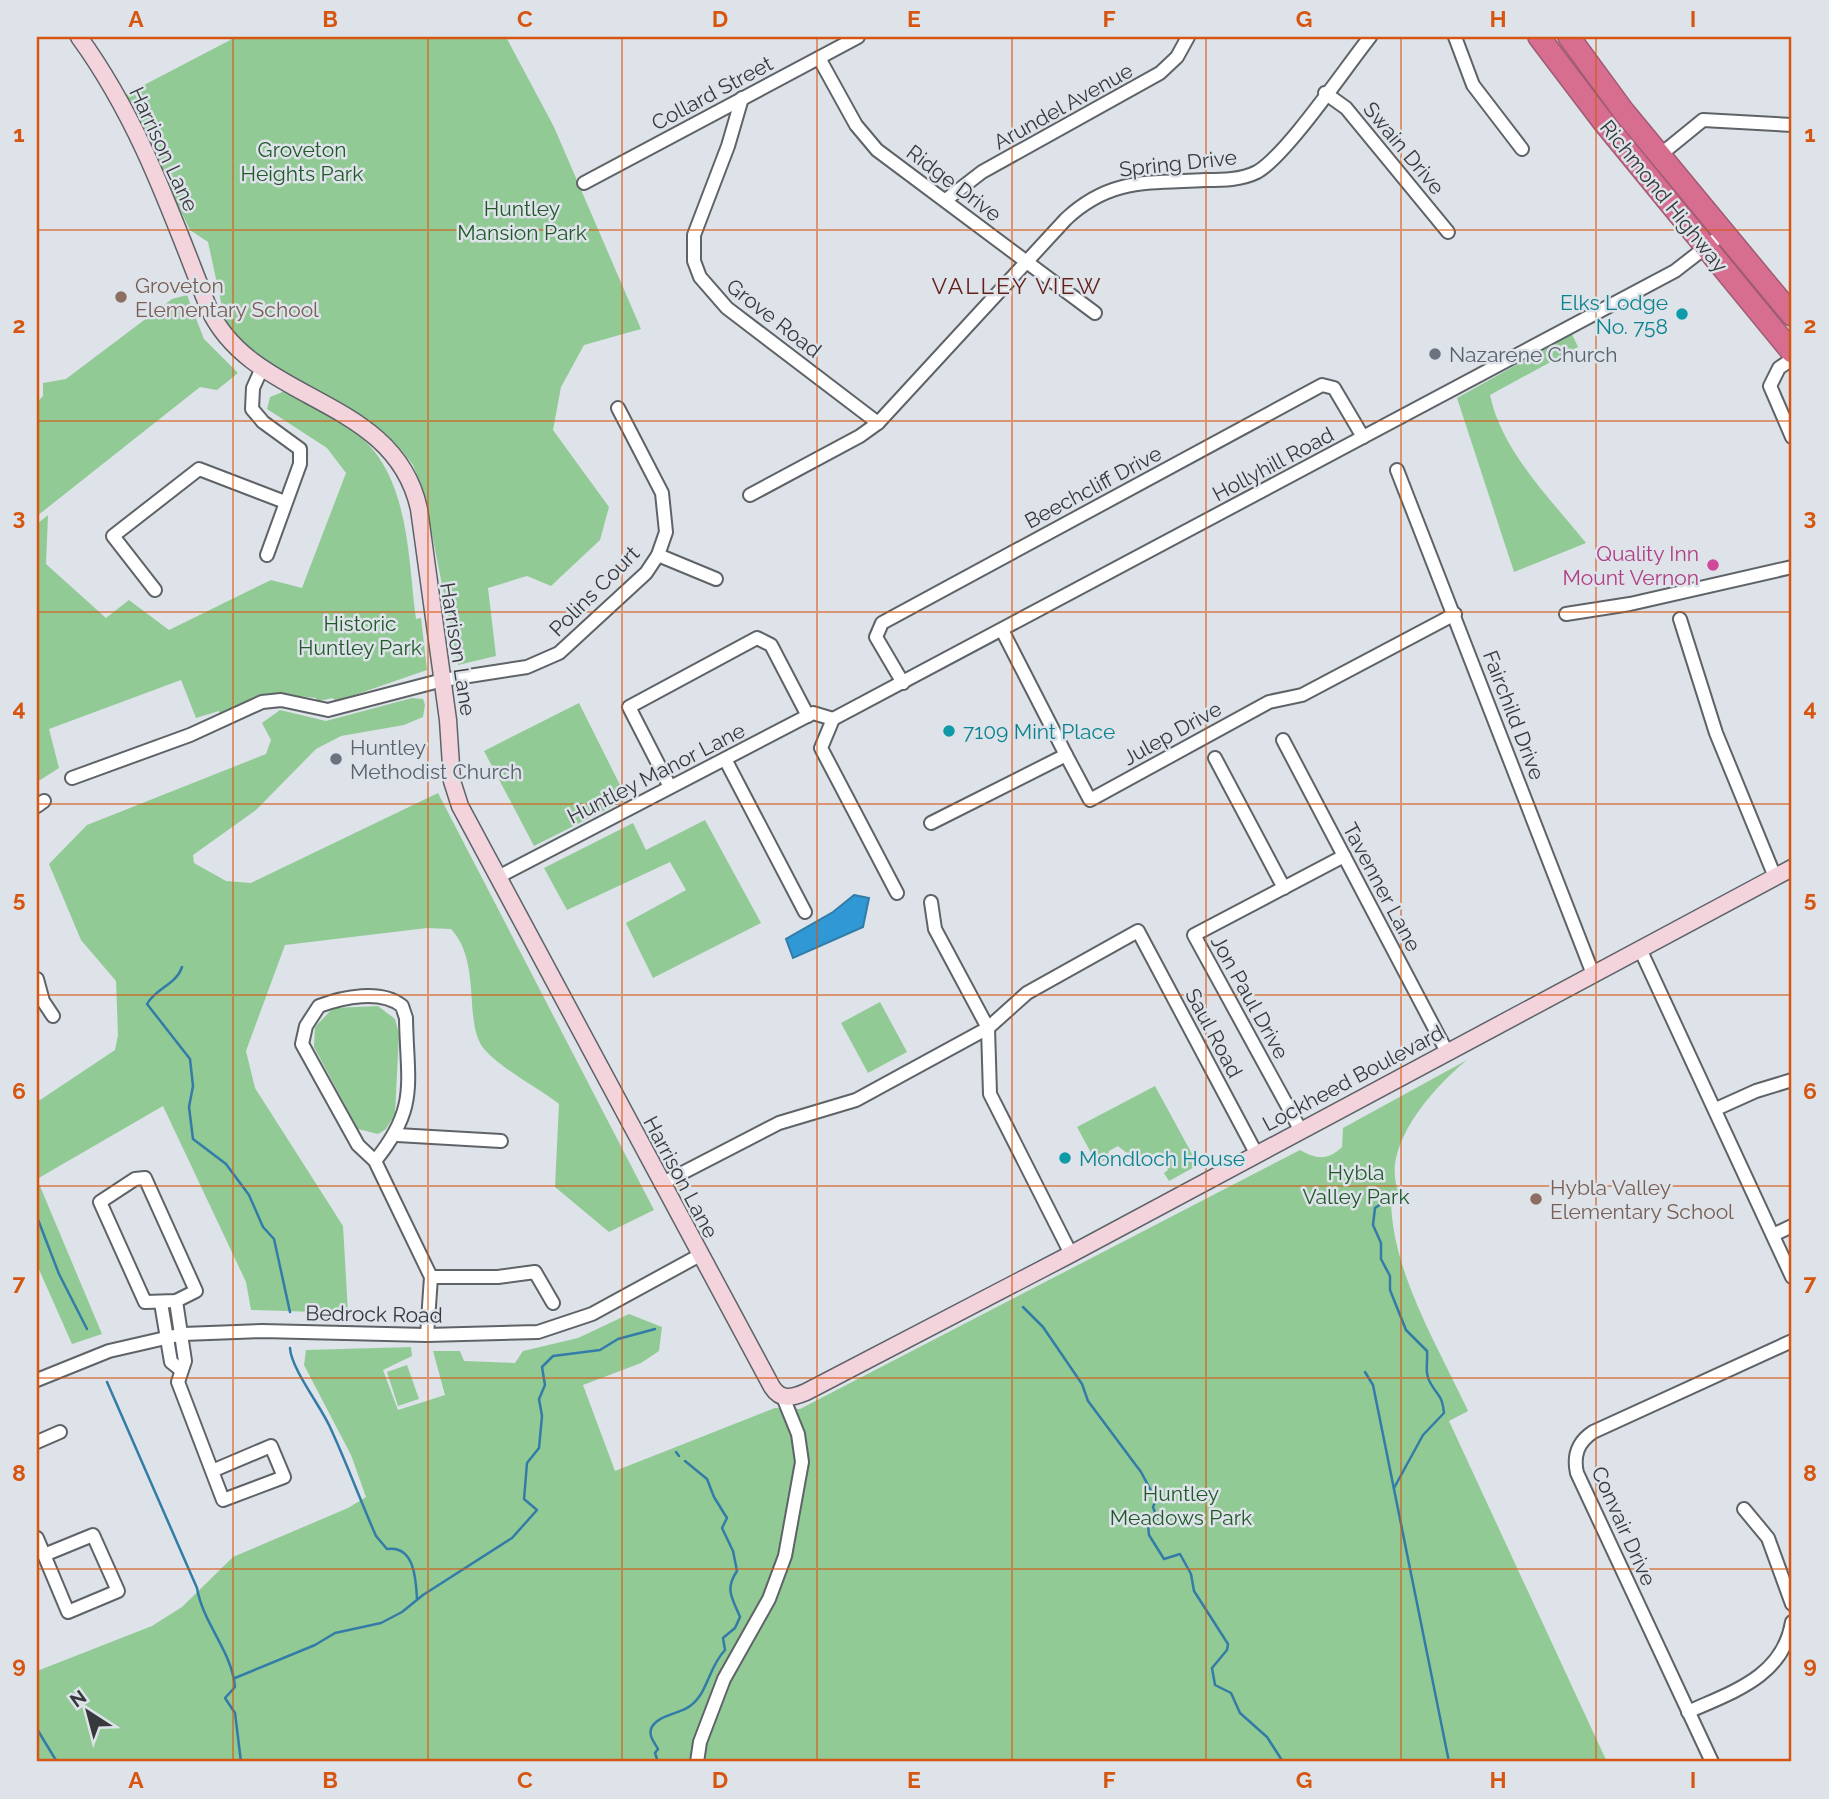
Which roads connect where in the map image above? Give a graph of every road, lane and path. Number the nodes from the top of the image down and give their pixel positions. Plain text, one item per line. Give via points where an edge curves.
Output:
1 (79, 37) edge
2 (858, 37) edge
3 (1188, 37) edge
4 (1370, 37) edge
5 (1455, 37) edge
6 (1539, 37) edge
7 (1569, 37) edge
8 (819, 58) junction
9 (1325, 93) junction
10 (742, 98) junction
11 (1792, 125) edge
12 (1522, 149) dead end
13 (1660, 155) junction
14 (584, 183) dead end
15 (947, 199) junction
16 (1448, 232) dead end
17 (1724, 233) junction
18 (1706, 248) junction
19 (1027, 262) junction
20 (1095, 313) dead end
21 (1792, 315) edge
22 (1792, 352) edge
23 (1792, 359) edge
24 (261, 368) junction
25 (618, 408) dead end
26 (878, 423) junction
27 (1363, 437) junction
28 (1792, 438) edge
29 (1397, 470) dead end
30 (750, 495) dead end
31 (285, 502) junction
32 (267, 555) dead end
33 (658, 555) junction
34 (1792, 567) edge
35 (716, 579) dead end
36 (155, 590) dead end
37 (1455, 614) junction
38 (1566, 614) dead end
39 (1680, 619) dead end
40 (1002, 630) junction
41 (443, 680) junction
42 (903, 683) junction
43 (808, 716) junction
44 (833, 719) junction
45 (1283, 740) dead end
46 (1066, 755) junction
47 (1215, 758) dead end
48 (725, 759) junction
49 (72, 778) dead end
50 (670, 787) junction
51 (931, 823) dead end
52 (1344, 856) junction
53 (1792, 867) edge
54 (498, 877) junction
55 (1775, 877) junction
56 (1284, 888) junction
57 (897, 893) dead end
58 (931, 902) dead end
59 (805, 912) dead end
60 (1640, 949) junction
61 (1594, 974) junction
62 (37, 979) edge
63 (53, 1016) dead end
64 (988, 1028) junction
65 (1447, 1052) junction
66 (1792, 1080) edge
67 (1716, 1109) junction
68 (1300, 1129) junction
69 (397, 1135) junction
70 (501, 1141) dead end
71 (1255, 1153) junction
72 (375, 1161) junction
73 (661, 1184) junction
74 (1792, 1226) edge
75 (1773, 1234) junction
76 (1070, 1254) junction
77 (700, 1255) junction
78 (431, 1277) junction
79 (1792, 1277) edge
80 (176, 1301) junction
81 (161, 1303) junction
82 (553, 1303) dead end
83 (183, 1334) junction
84 (427, 1335) junction
85 (167, 1337) junction
86 (1792, 1341) edge
87 (181, 1370) junction
88 (37, 1380) edge
89 (783, 1397) junction
90 (60, 1432) dead end
91 (37, 1442) edge
92 (212, 1471) junction
93 (1744, 1509) dead end
94 (37, 1538) edge
95 (44, 1555) junction
96 (1792, 1604) edge
97 (1792, 1622) edge
98 (1688, 1712) junction
99 (697, 1762) edge
100 (1712, 1762) edge

1 - 24 street, Harrison Lane via 137,129 216,324 236,349
2 - 8 street, Collard Street
3 - 15 street, Arundel Avenue via 1177,57 1160,73 982,172
4 - 9 street, Spring Drive
5 - 12 street via 1473,85
6 - 18 highway, Richmond Highway
7 - 13 highway, Richmond Highway
8 - 10 street, Collard Street
8 - 15 street, Ridge Drive via 866,139
9 - 16 street, Swain Drive via 1346,108
9 - 19 street, Spring Drive via 1276,157 1258,171 1232,179 1133,183 1106,190 1066,219
10 - 14 street, Collard Street
10 - 26 street, Grove Road via 694,235 694,261 700,277 719,302
11 - 13 street via 1703,120
13 - 17 highway, Richmond Highway
15 - 19 street, Ridge Drive
17 - 18 street, Hollyhill Road
17 - 21 highway, Richmond Highway
18 - 22 highway, Richmond Highway
18 - 27 street, Hollyhill Road via 1675,271
19 - 20 street, Ridge Drive
19 - 26 street, Spring Drive
23 - 28 street via 1779,368 1770,386
24 - 31 street via 253,388 252,410 300,449 300,464
24 - 41 street, Harrison Lane via 366,429 403,466 419,509
25 - 33 street, Polins Court via 663,493 667,522
26 - 30 street, Spring Drive
27 - 40 street, Hollyhill Road
27 - 42 street, Beechcliff Drive via 1334,388 1322,385 1310,391 882,623 876,636
29 - 37 street, Fairchild Drive
31 - 32 street
31 - 36 street via 199,469 113,536
33 - 35 street
33 - 41 street, Polins Court via 646,573 566,648 547,660
34 - 38 street
37 - 46 street, Julep Drive via 1302,695 1269,702 1090,800
37 - 61 street, Fairchild Drive
39 - 55 street via 1716,733
40 - 42 street, Hollyhill Road
40 - 46 street
41 - 49 street, Polins Court via 328,710 281,700 262,702 190,735
41 - 54 street, Harrison Lane via 455,794
42 - 44 street, Hollyhill Road
43 - 44 street via 813,713
43 - 48 street, Huntley Manor Lane
43 - 50 street via 771,645 757,638 629,707
44 - 57 street via 821,748
45 - 52 street, Tavenner Lane
46 - 51 street
47 - 56 street
48 - 50 street, Huntley Manor Lane
48 - 59 street
50 - 54 street, Huntley Manor Lane
52 - 56 street, Jon Paul Drive
52 - 65 street, Tavenner Lane
53 - 55 street, Lockheed Boulevard
54 - 73 street, Harrison Lane
55 - 60 street, Lockheed Boulevard
56 - 68 street, Jon Paul Drive via 1194,935
58 - 64 street via 935,929
60 - 61 street, Lockheed Boulevard
60 - 67 street
61 - 65 street, Lockheed Boulevard
62 - 63 street
64 - 71 street, Saul Road via 1027,993 1138,931
64 - 73 street via 856,1100 779,1122
64 - 76 street via 990,1094
65 - 68 street, Lockheed Boulevard
66 - 67 street
67 - 75 street
68 - 71 street, Lockheed Boulevard
69 - 70 street
69 - 72 street
69 - 72 street via 408,1104 402,1006 383,996 319,1006 306,1026 302,1044 358,1145
71 - 76 street, Lockheed Boulevard
72 - 78 street
73 - 77 street, Harrison Lane
74 - 75 street
75 - 79 street
76 - 89 street, Lockheed Boulevard via 806,1392
77 - 84 street, Bedrock Road via 566,1324 519,1335
77 - 89 street, Harrison Lane via 772,1387
78 - 82 street via 535,1272
78 - 84 street
80 - 81 street
80 - 81 street via 197,1291 148,1182 135,1179 100,1202 145,1302
80 - 83 street
81 - 85 street
83 - 84 street, Bedrock Road
83 - 85 street, Bedrock Road
83 - 87 street via 186,1361
85 - 87 street via 172,1362
85 - 88 street, Bedrock Road via 88,1358
86 - 98 street, Convair Drive via 1593,1432 1575,1455 1577,1473
87 - 92 street via 178,1382
89 - 99 street via 798,1434 802,1462 785,1556 769,1599 724,1679
90 - 91 street
92 - 92 street via 223,1500 284,1477 271,1446
93 - 96 street via 1768,1538
94 - 95 street
95 - 95 street via 68,1612 118,1591 93,1535
97 - 98 street via 1782,1652 1761,1676
98 - 100 street, Convair Drive

